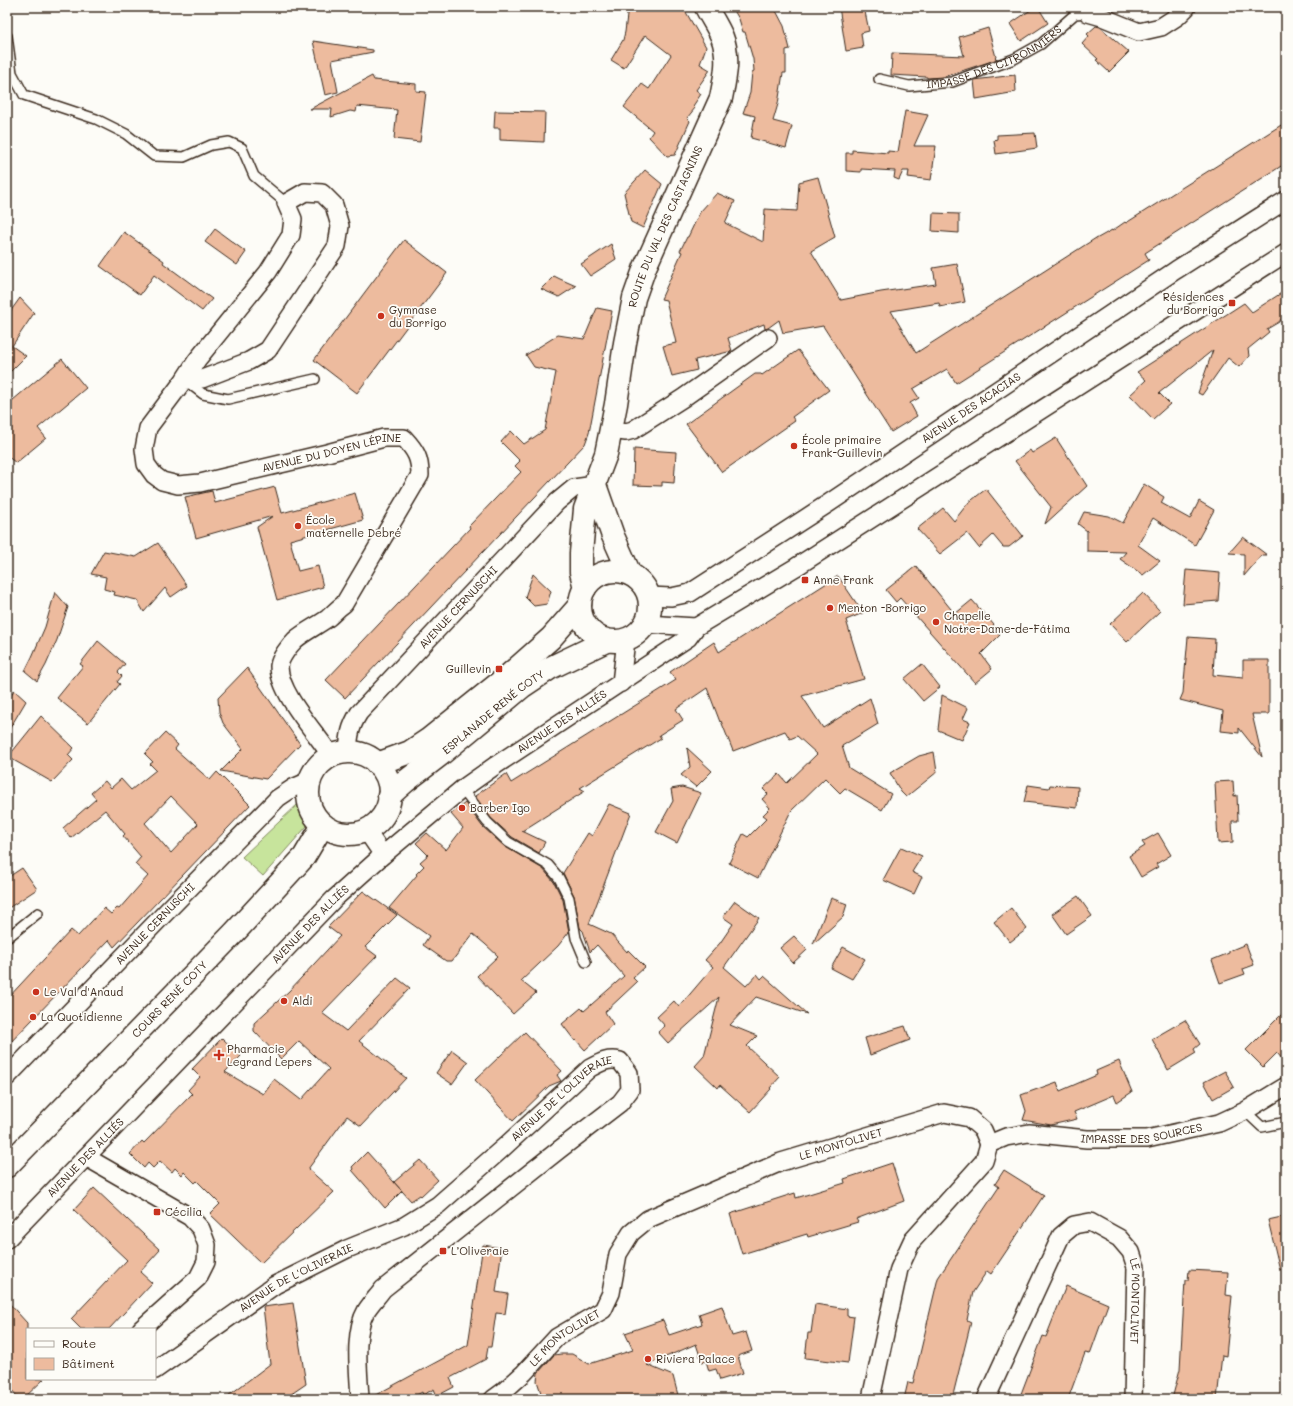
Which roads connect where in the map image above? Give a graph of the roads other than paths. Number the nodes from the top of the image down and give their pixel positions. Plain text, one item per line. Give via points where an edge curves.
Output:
1 (706, 7) edge
2 (1187, 7) edge
3 (1088, 13) joint
4 (7, 36) edge
5 (879, 79) dead end
6 (1286, 200) edge
7 (286, 203) junction
8 (1286, 253) edge
9 (768, 338) dead end
10 (315, 379) dead end
11 (184, 380) junction
12 (611, 430) junction
13 (595, 485) junction
14 (630, 574) junction
15 (649, 596) junction
16 (582, 597) junction
17 (646, 624) junction
18 (696, 627) junction
19 (616, 640) junction
20 (620, 682) junction
21 (340, 754) junction
22 (377, 764) junction
23 (310, 781) junction
24 (462, 789) junction
25 (390, 796) junction
26 (323, 825) junction
27 (366, 830) junction
28 (383, 855) junction
29 (38, 913) dead end
30 (7, 938) edge
31 (586, 962) dead end
32 (7, 1077) edge
33 (1286, 1086) edge
34 (1245, 1111) junction
35 (1286, 1122) edge
36 (989, 1144) junction
37 (86, 1156) junction
38 (7, 1166) edge
39 (7, 1239) edge
40 (142, 1328) edge
41 (156, 1369) edge
42 (360, 1399) edge
43 (493, 1399) edge
44 (872, 1399) edge
45 (986, 1399) edge
46 (1133, 1399) edge

1 - 12 street, ROUTE DU VAL DES CASTAGNINS via 725,46 725,73 721,98 645,266 634,298
2 - 3 street, IMPASSE DES CITRONNIERS via 1160,27 1139,32 1102,16
3 - 5 lane, IMPASSE DES CITRONNIERS via 1075,14 1041,44 1014,59 952,82 909,86
4 - 7 lane via 12,72 24,95 96,119 126,134 154,156 184,157 211,145 229,142 242,148 254,176
6 - 15 street, AVENUE DES ACACIAS via 1176,270 690,593 671,597
7 - 11 street, AVENUE DU DOYEN LÉPINE via 293,219 291,235 268,272 197,360
7 - 11 street via 305,192 322,194 334,205 340,226 337,246 268,350 249,361 208,377
8 - 18 street via 796,567
9 - 12 street via 633,430
10 - 11 lane via 228,399 203,394
11 - 21 street, AVENUE DU DOYEN LÉPINE via 148,428 144,449 146,464 162,482 178,485 200,483 384,438 404,438 413,447 420,461 420,475 344,604 294,641 279,665 281,678 292,703 320,739
12 - 13 street, ROUTE DU VAL DES CASTAGNINS
13 - 14 street
13 - 16 street via 585,509 581,553
13 - 21 street, AVENUE CERNUSCHI via 574,488 558,502 358,714
14 - 15 street via 639,580
14 - 16 street via 620,571 600,574 591,580
15 - 17 street via 650,615
16 - 19 street via 581,615 584,624 597,637
16 - 22 street, ESPLANADE RENÉ COTY via 552,638 509,675 428,740 410,752
17 - 18 street
17 - 19 street via 637,634
18 - 20 street via 688,638
19 - 20 street
19 - 25 street, ESPLANADE RENÉ COTY via 550,668 523,686
20 - 24 street, AVENUE DES ALLIÉS
21 - 22 street via 359,753
21 - 23 street via 322,762 314,770
22 - 25 street via 385,773
23 - 26 street via 308,797 312,812
23 - 32 street, AVENUE CERNUSCHI via 278,798
24 - 28 street, AVENUE DES ALLIÉS
24 - 31 lane via 487,822 508,842 548,865 559,878 569,898 576,938
25 - 27 street via 386,810 378,821
26 - 27 street via 344,834
26 - 38 street, COURS RENÉ COTY via 304,857 234,933
27 - 28 street
28 - 37 street, AVENUE DES ALLIÉS via 334,899
29 - 30 lane
33 - 34 street, IMPASSE DES SOURCES
34 - 35 lane via 1262,1127
34 - 36 street, IMPASSE DES SOURCES via 1219,1123 1147,1139 1087,1139 1029,1133 1006,1137
36 - 43 street, LE MONTOLIVET via 983,1130 969,1118 944,1113 781,1162 648,1219 631,1233 618,1254 611,1293 603,1310 557,1336 524,1373
36 - 44 street via 984,1161 912,1241 899,1268
37 - 39 street, AVENUE DES ALLIÉS
37 - 40 street via 190,1217 201,1229 207,1245 206,1262 198,1278
41 - 42 street, AVENUE DE L'OLIVERAIE via 275,1285 347,1249 404,1226 438,1205 590,1068 611,1059 620,1061 629,1073 630,1090 620,1103 383,1289 366,1312 360,1331
45 - 46 street, LE MONTOLIVET via 1061,1236 1074,1225 1090,1222 1119,1238 1131,1252 1136,1267

